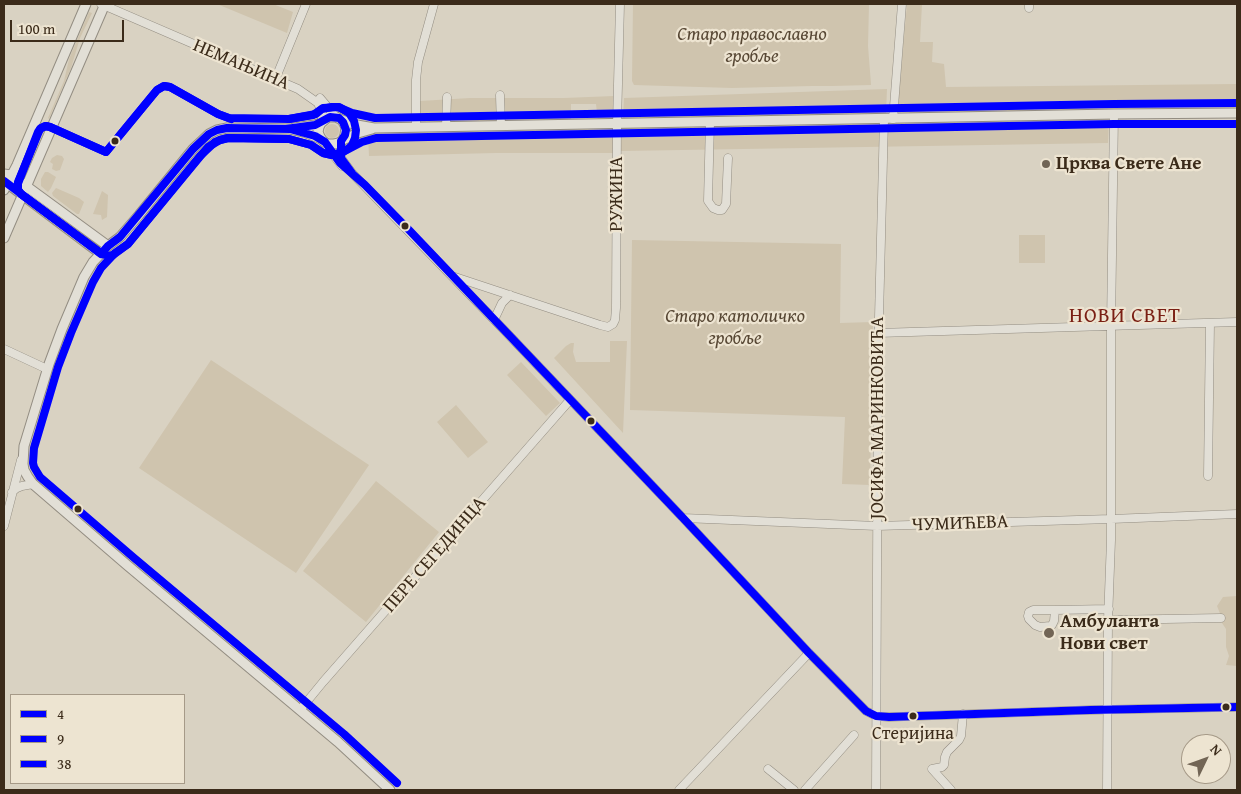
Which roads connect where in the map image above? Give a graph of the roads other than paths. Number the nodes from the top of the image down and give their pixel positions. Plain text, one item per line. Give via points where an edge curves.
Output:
1 (86, 4) edge
2 (104, 4) edge
3 (306, 4) edge
4 (434, 4) edge
5 (620, 4) edge
6 (902, 4) edge
7 (276, 80) junction
8 (298, 89) junction
9 (500, 95) dead end
10 (447, 97) dead end
11 (1236, 113) edge
12 (1114, 114) junction
13 (339, 119) junction
14 (888, 119) junction
15 (322, 122) junction
16 (710, 122) junction
17 (617, 124) junction
18 (500, 126) junction
19 (416, 127) junction
20 (446, 127) junction
21 (374, 128) junction
22 (290, 129) junction
23 (342, 140) junction
24 (323, 141) junction
25 (728, 158) dead end
26 (352, 173) junction
27 (6, 181) edge
28 (27, 186) junction
29 (23, 196) junction
30 (4, 238) edge
31 (108, 246) junction
32 (101, 254) junction
33 (452, 276) junction
34 (510, 295) junction
35 (494, 320) junction
36 (1210, 322) junction
37 (1237, 322) edge
38 (1111, 326) junction
39 (878, 333) junction
40 (4, 349) edge
41 (47, 369) junction
42 (570, 400) junction
43 (23, 455) junction
44 (1208, 476) dead end
45 (34, 484) junction
46 (12, 492) junction
47 (1237, 514) edge
48 (683, 518) junction
49 (1111, 519) junction
50 (4, 526) edge
51 (877, 526) junction
52 (1109, 609) junction
53 (1056, 610) dead end
54 (1221, 618) dead end
55 (1108, 620) junction
56 (809, 653) junction
57 (1237, 706) edge
58 (1107, 709) junction
59 (300, 710) junction
60 (964, 714) junction
61 (876, 716) junction
62 (854, 735) dead end
63 (768, 769) dead end
64 (390, 790) edge
65 (680, 790) edge
66 (794, 790) edge
67 (805, 790) edge
68 (876, 790) edge
69 (951, 790) edge
70 (1107, 790) edge

1 - 27 street via 17,165
2 - 7 street, НЕМАЊИНА
2 - 28 street
3 - 7 street
4 - 19 street via 418,62
5 - 17 street, РУЖИНА
6 - 14 street, ЈОСИФА МАРИНКОВИЋА
7 - 8 street, НЕМАЊИНА
8 - 13 street via 317,96
8 - 15 street via 318,103
9 - 18 street
10 - 20 street
11 - 12 street
12 - 14 street
12 - 38 street
13 - 15 street via 328,117
13 - 21 street
13 - 23 street via 346,130
14 - 16 street
14 - 39 street, ЈОСИФА МАРИНКОВИЋА
15 - 22 street
15 - 24 street via 318,132
16 - 17 street
16 - 25 street via 708,201 718,210 726,204
17 - 18 street
17 - 34 street, РУЖИНА via 616,308 613,324 600,326
18 - 20 street
19 - 20 street
19 - 21 street
21 - 23 street
22 - 24 street
22 - 31 street via 227,128 209,134 192,149 126,230
23 - 24 street via 334,144
23 - 26 street via 342,158
24 - 26 street
26 - 33 street
27 - 28 street
27 - 29 street
28 - 29 street
28 - 31 street
29 - 30 street
29 - 32 street
31 - 32 street
32 - 41 street via 84,276
33 - 34 street
33 - 35 street
34 - 35 street
35 - 42 street
36 - 37 street
36 - 38 street
36 - 44 street
38 - 39 street
38 - 49 street
39 - 51 street, ЈОСИФА МАРИНКОВИЋА
40 - 41 street
41 - 43 street
42 - 48 street
42 - 59 street, ПЕРЕ СЕГЕДИНЦА
43 - 45 street via 24,470
43 - 46 street
45 - 46 street
45 - 59 street
46 - 50 street
47 - 49 street, ЧУМИЋЕВА
48 - 51 street, ЧУМИЋЕВА
48 - 56 street
49 - 51 street, ЧУМИЋЕВА
49 - 52 street
51 - 61 street, ЈОСИФА МАРИНКОВИЋА
52 - 53 street
52 - 55 street
54 - 55 street
55 - 58 street
56 - 61 street
56 - 65 street
57 - 58 street
58 - 60 street
58 - 70 street
59 - 64 street
60 - 61 street
60 - 69 street via 962,736 947,752 944,765 932,770
61 - 68 street, ЈОСИФА МАРИНКОВИЋА
62 - 67 street
63 - 66 street

